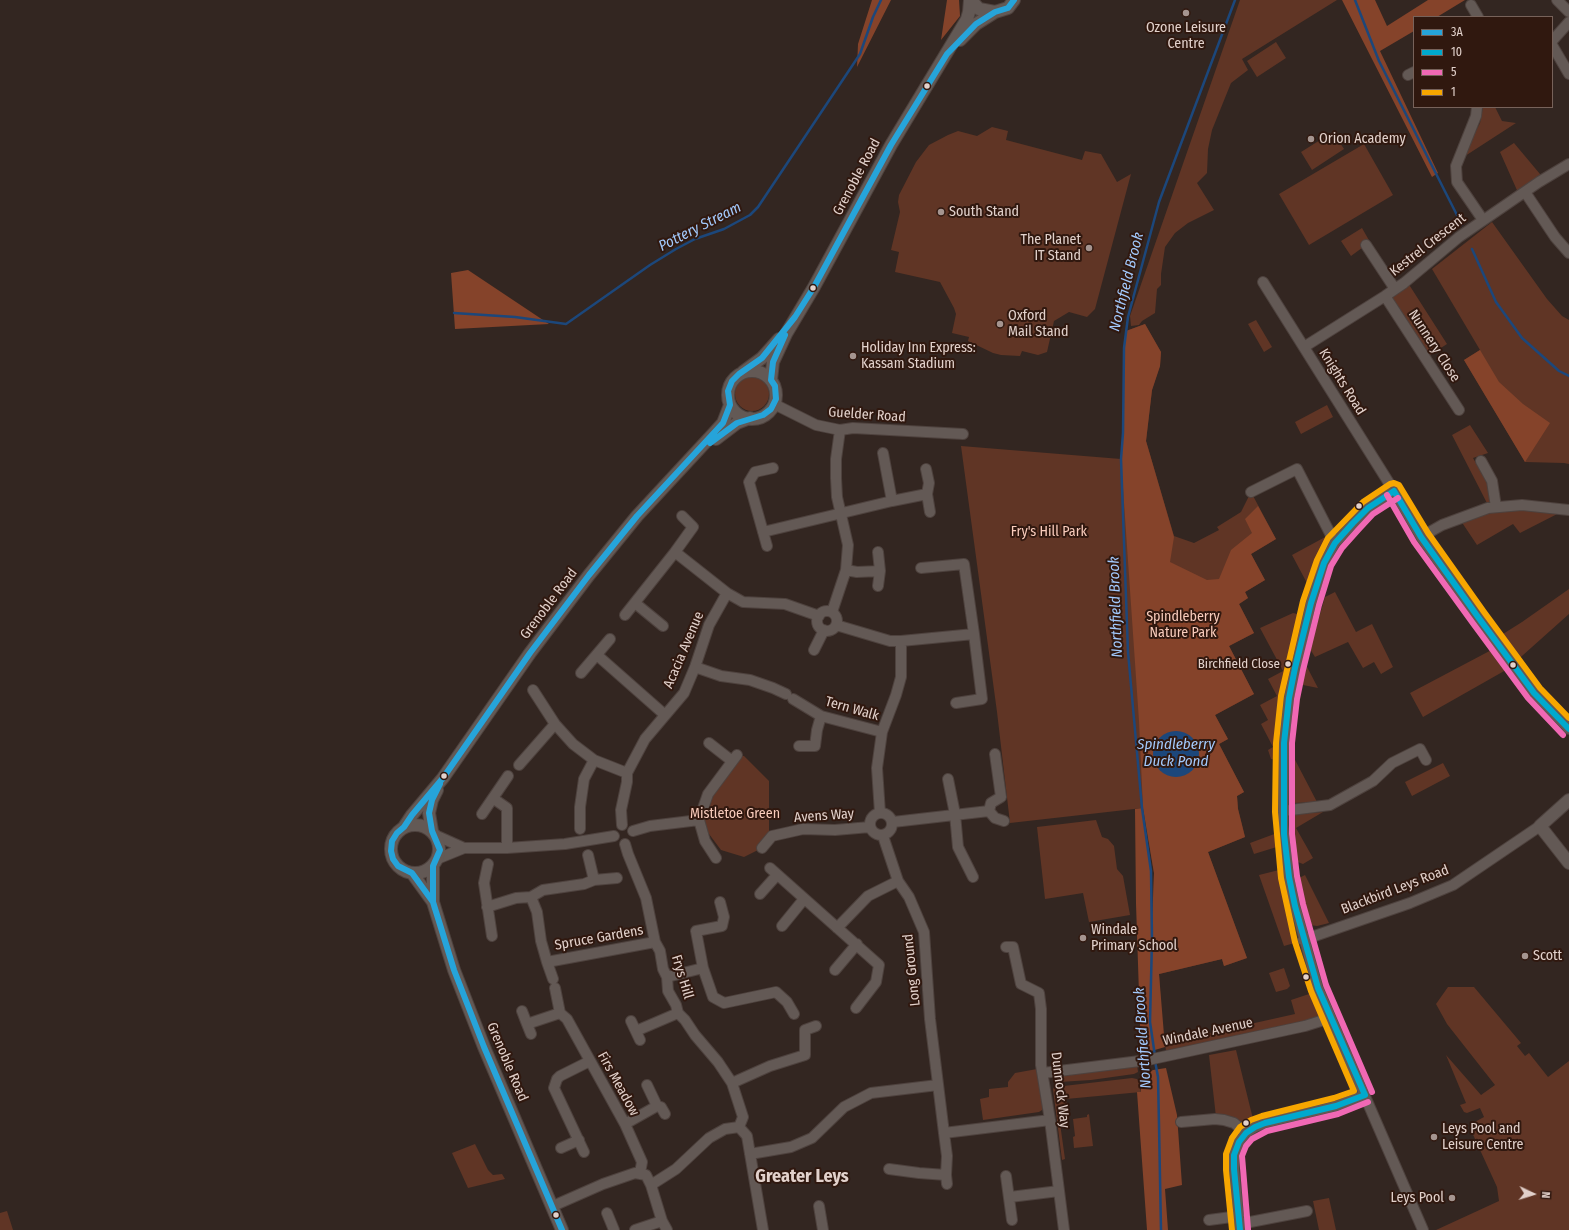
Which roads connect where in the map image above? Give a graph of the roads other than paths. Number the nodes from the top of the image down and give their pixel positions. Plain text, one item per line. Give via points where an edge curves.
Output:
1 (970, 0) edge
2 (1014, 0) edge
3 (1557, 0) edge
4 (1471, 5) dead end
5 (995, 12) junction
6 (1569, 12) edge
7 (1477, 16) edge
8 (1569, 22) edge
9 (1553, 40) edge
10 (1553, 47) edge
11 (947, 54) junction
12 (1569, 74) edge
13 (1477, 108) edge
14 (1569, 164) edge
15 (1525, 192) junction
16 (1483, 220) junction
17 (1366, 246) dead end
18 (1569, 253) edge
19 (1262, 282) dead end
20 (1395, 289) junction
21 (1385, 296) junction
22 (795, 316) junction
23 (1304, 347) junction
24 (744, 372) junction
25 (772, 380) junction
26 (774, 404) junction
27 (730, 405) junction
28 (1458, 410) dead end
29 (750, 418) junction
30 (840, 430) junction
31 (962, 434) dead end
32 (883, 453) dead end
33 (692, 458) junction
34 (1481, 461) dead end
35 (773, 468) dead end
36 (926, 469) dead end
37 (1394, 491) junction
38 (1251, 492) dead end
39 (927, 494) junction
40 (892, 501) junction
41 (1496, 507) junction
42 (1569, 510) edge
43 (930, 512) dead end
44 (841, 514) junction
45 (682, 516) dead end
46 (763, 532) junction
47 (1421, 537) junction
48 (1335, 543) junction
49 (767, 546) dead end
50 (675, 552) junction
51 (878, 552) dead end
52 (921, 568) dead end
53 (846, 570) junction
54 (880, 571) junction
55 (878, 586) dead end
56 (726, 593) junction
57 (635, 603) junction
58 (832, 612) junction
59 (626, 615) dead end
60 (819, 616) junction
61 (836, 625) junction
62 (663, 626) dead end
63 (824, 630) junction
64 (974, 634) junction
65 (610, 639) dead end
66 (901, 641) junction
67 (814, 650) dead end
68 (597, 655) junction
69 (695, 667) junction
70 (581, 673) dead end
71 (533, 690) dead end
72 (956, 703) dead end
73 (665, 715) junction
74 (821, 716) junction
75 (555, 724) junction
76 (1569, 729) edge
77 (882, 732) junction
78 (709, 743) dead end
79 (799, 746) dead end
80 (995, 754) dead end
81 (594, 760) junction
82 (1426, 760) dead end
83 (519, 765) dead end
84 (627, 773) junction
85 (508, 776) dead end
86 (443, 778) junction
87 (948, 779) dead end
88 (494, 799) junction
89 (1569, 800) edge
90 (989, 811) junction
91 (1283, 811) junction
92 (880, 813) junction
93 (482, 814) dead end
94 (955, 814) junction
95 (699, 820) junction
96 (1004, 820) dead end
97 (893, 822) junction
98 (622, 824) junction
99 (1540, 826) junction
100 (870, 827) junction
101 (404, 828) junction
102 (580, 829) dead end
103 (633, 831) junction
104 (433, 833) junction
105 (614, 836) junction
106 (883, 836) junction
107 (625, 844) junction
108 (464, 848) junction
109 (507, 848) junction
110 (762, 848) dead end
111 (588, 855) dead end
112 (716, 858) dead end
113 (435, 862) junction
114 (1569, 863) edge
115 (488, 864) dead end
116 (412, 873) junction
117 (973, 877) dead end
118 (617, 878) dead end
119 (594, 880) junction
120 (898, 881) junction
121 (760, 894) dead end
122 (531, 897) junction
123 (804, 899) junction
124 (433, 902) junction
125 (720, 902) dead end
126 (487, 907) junction
127 (782, 926) dead end
128 (837, 928) junction
129 (492, 936) dead end
130 (1304, 940) junction
131 (655, 942) junction
132 (857, 944) junction
133 (1006, 947) dead end
134 (547, 962) junction
135 (703, 968) junction
136 (835, 970) dead end
137 (667, 977) junction
138 (554, 983) joint
139 (856, 1008) dead end
140 (522, 1011) dead end
141 (678, 1013) junction
142 (560, 1014) junction
143 (794, 1014) dead end
144 (1330, 1018) junction
145 (631, 1021) dead end
146 (816, 1026) dead end
147 (590, 1061) junction
148 (1043, 1073) junction
149 (732, 1083) junction
150 (647, 1085) dead end
151 (938, 1085) junction
152 (1364, 1095) junction
153 (657, 1106) junction
154 (665, 1114) dead end
155 (1050, 1120) junction
156 (1181, 1122) dead end
157 (625, 1124) junction
158 (739, 1128) junction
159 (944, 1133) junction
160 (1246, 1133) junction
161 (579, 1140) junction
162 (561, 1148) dead end
163 (584, 1152) dead end
164 (750, 1154) junction
165 (889, 1169) dead end
166 (640, 1173) junction
167 (1006, 1176) dead end
168 (651, 1185) junction
169 (1059, 1191) junction
170 (1010, 1198) junction
171 (552, 1206) junction
172 (819, 1206) dead end
173 (1307, 1212) dead end
174 (607, 1213) dead end
175 (1012, 1220) dead end
176 (1209, 1220) dead end
177 (1240, 1223) edge
178 (664, 1226) edge
179 (562, 1230) edge
180 (614, 1230) edge
181 (635, 1230) edge
182 (763, 1230) edge
183 (822, 1230) edge
184 (1064, 1230) edge
185 (1424, 1230) edge

1 - 5 street via 980,9
1 - 11 street, Grenoble Road via 967,19
2 - 5 street, Grenoble Road via 1008,8
3 - 6 street
4 - 7 street
5 - 11 street, Grenoble Road via 976,24
8 - 9 street
10 - 12 street
11 - 22 street, Grenoble Road via 891,145 814,287
13 - 16 street via 1456,166 1457,182
14 - 15 street, Kestrel Crescent
15 - 16 street, Kestrel Crescent
15 - 18 street
16 - 20 street, Kestrel Crescent
17 - 20 street
19 - 23 street, Knights Road
20 - 21 street, Kestrel Crescent
21 - 23 street, Kestrel Crescent
21 - 28 street, Nunnery Close
22 - 24 street, Grenoble Road via 772,348
22 - 25 street, Grenoble Road via 773,362
23 - 37 street, Knights Road
24 - 25 street via 761,372
24 - 27 street via 729,385
25 - 26 street via 776,391
26 - 29 street via 763,415
26 - 30 street, Guelder Road via 816,425
27 - 29 street via 736,413
27 - 33 street, Grenoble Road via 723,422
29 - 33 street, Grenoble Road via 737,423
30 - 31 street, Guelder Road via 853,428
30 - 44 street via 836,478
32 - 40 street
33 - 86 street, Grenoble Road via 638,516 589,575 530,653
34 - 41 street via 1492,481
35 - 46 street via 755,472 749,482
36 - 39 street via 929,483
37 - 47 street, Knights Road
37 - 48 street via 1368,508
38 - 48 street via 1297,469
39 - 40 street
39 - 43 street
40 - 44 street
41 - 42 street via 1522,505
41 - 47 street via 1442,524
44 - 46 street
44 - 53 street via 848,544
45 - 50 street via 693,527
46 - 49 street
47 - 76 street, Knights Road via 1534,693
48 - 91 street via 1324,563 1311,602 1291,688 1284,743
50 - 56 street
50 - 57 street
51 - 54 street
52 - 64 street via 964,564
53 - 54 street
53 - 58 street
54 - 55 street
56 - 60 street via 743,602 785,604
56 - 69 street, Acacia Avenue via 709,625
57 - 59 street
57 - 62 street
58 - 60 street via 824,611
58 - 61 street via 837,618
60 - 63 street via 818,623
61 - 63 street via 831,630
61 - 66 street via 890,641
63 - 67 street
64 - 66 street
64 - 72 street via 982,699
65 - 68 street
66 - 77 street via 900,677
68 - 70 street
68 - 73 street
69 - 73 street, Acacia Avenue via 684,693
69 - 74 street, Tern Walk via 773,688
71 - 75 street
73 - 84 street, Acacia Avenue via 645,739
74 - 77 street, Tern Walk
74 - 79 street via 816,730 816,746
75 - 81 street
75 - 83 street
77 - 92 street via 877,768
78 - 95 street via 735,758 708,794
80 - 90 street via 1001,797 991,803
81 - 84 street
81 - 102 street via 584,779
82 - 91 street via 1420,749 1392,763 1372,781 1330,805
84 - 98 street, Acacia Avenue via 621,810
85 - 88 street
86 - 101 street, Grenoble Road
86 - 104 street, Grenoble Road via 429,812
87 - 94 street
88 - 93 street
88 - 109 street via 507,808
89 - 99 street, Blackbird Leys Road
90 - 94 street
90 - 96 street via 995,818
91 - 130 street via 1289,877
92 - 97 street via 888,814
92 - 100 street via 871,819
94 - 97 street
94 - 117 street via 958,847
95 - 103 street via 650,826
95 - 112 street via 705,841
97 - 106 street via 891,830
98 - 103 street
98 - 105 street via 615,829
99 - 114 street
99 - 130 street, Blackbird Leys Road via 1453,885
100 - 106 street via 876,834
100 - 110 street, Avens Way via 803,829 772,836
101 - 104 street via 417,825
101 - 116 street via 392,841 391,851 398,866
103 - 107 street via 632,839
104 - 108 street via 449,843
104 - 113 street via 440,850
105 - 107 street via 619,843
105 - 109 street via 565,844
106 - 120 street, Long Ground
107 - 131 street, Frys Hill via 646,898
108 - 109 street
108 - 113 street
111 - 119 street
113 - 116 street via 426,870
113 - 124 street, Grenoble Road
115 - 126 street via 484,883
116 - 124 street, Grenoble Road
118 - 119 street
119 - 122 street via 584,884 543,890
120 - 128 street via 868,896
120 - 151 street, Long Ground via 909,897 924,932
121 - 123 street via 774,871
122 - 126 street via 516,898
122 - 134 street, Spruce Gardens via 537,912 540,941
123 - 127 street
123 - 128 street
124 - 171 street, Grenoble Road via 454,970 484,1047
125 - 135 street via 724,917 722,926 696,931
126 - 129 street
128 - 132 street
130 - 144 street
131 - 134 street, Spruce Gardens
131 - 137 street, Frys Hill
132 - 136 street
132 - 139 street via 880,963 876,982
133 - 148 street, Dunnock Way via 1013,947 1021,984 1039,993
134 - 138 street, Spruce Gardens
135 - 137 street
135 - 143 street via 713,997 724,1003 776,992 787,1002
137 - 141 street, Frys Hill via 668,991
138 - 142 street, Firs Meadow
140 - 142 street via 529,1029
141 - 145 street via 638,1036
141 - 149 street, Frys Hill
142 - 147 street, Firs Meadow via 567,1019
144 - 148 street, Windale Avenue via 1305,1026 1151,1059
144 - 152 street
146 - 149 street via 805,1030 807,1059 770,1066
147 - 157 street, Firs Meadow
147 - 161 street via 556,1078 554,1088
148 - 155 street, Dunnock Way
149 - 158 street, Frys Hill via 743,1117
150 - 153 street
151 - 159 street, Long Ground
151 - 164 street via 871,1093 844,1107 812,1138 791,1147
152 - 160 street via 1336,1106 1265,1123
152 - 185 street
153 - 154 street via 661,1107
153 - 157 street
155 - 159 street
155 - 169 street, Dunnock Way
156 - 160 street via 1224,1120 1234,1123
157 - 166 street, Firs Meadow via 642,1162
158 - 164 street via 747,1136
158 - 168 street via 725,1129 709,1138 676,1169
159 - 165 street, Long Ground via 948,1156 946,1179
160 - 177 street via 1234,1155
161 - 162 street
161 - 163 street
164 - 182 street
166 - 168 street via 646,1175
166 - 171 street via 603,1184
167 - 170 street
168 - 178 street
169 - 170 street
169 - 184 street, Dunnock Way
170 - 175 street
171 - 179 street, Grenoble Road
172 - 183 street
173 - 177 street
174 - 180 street
176 - 177 street
178 - 181 street

